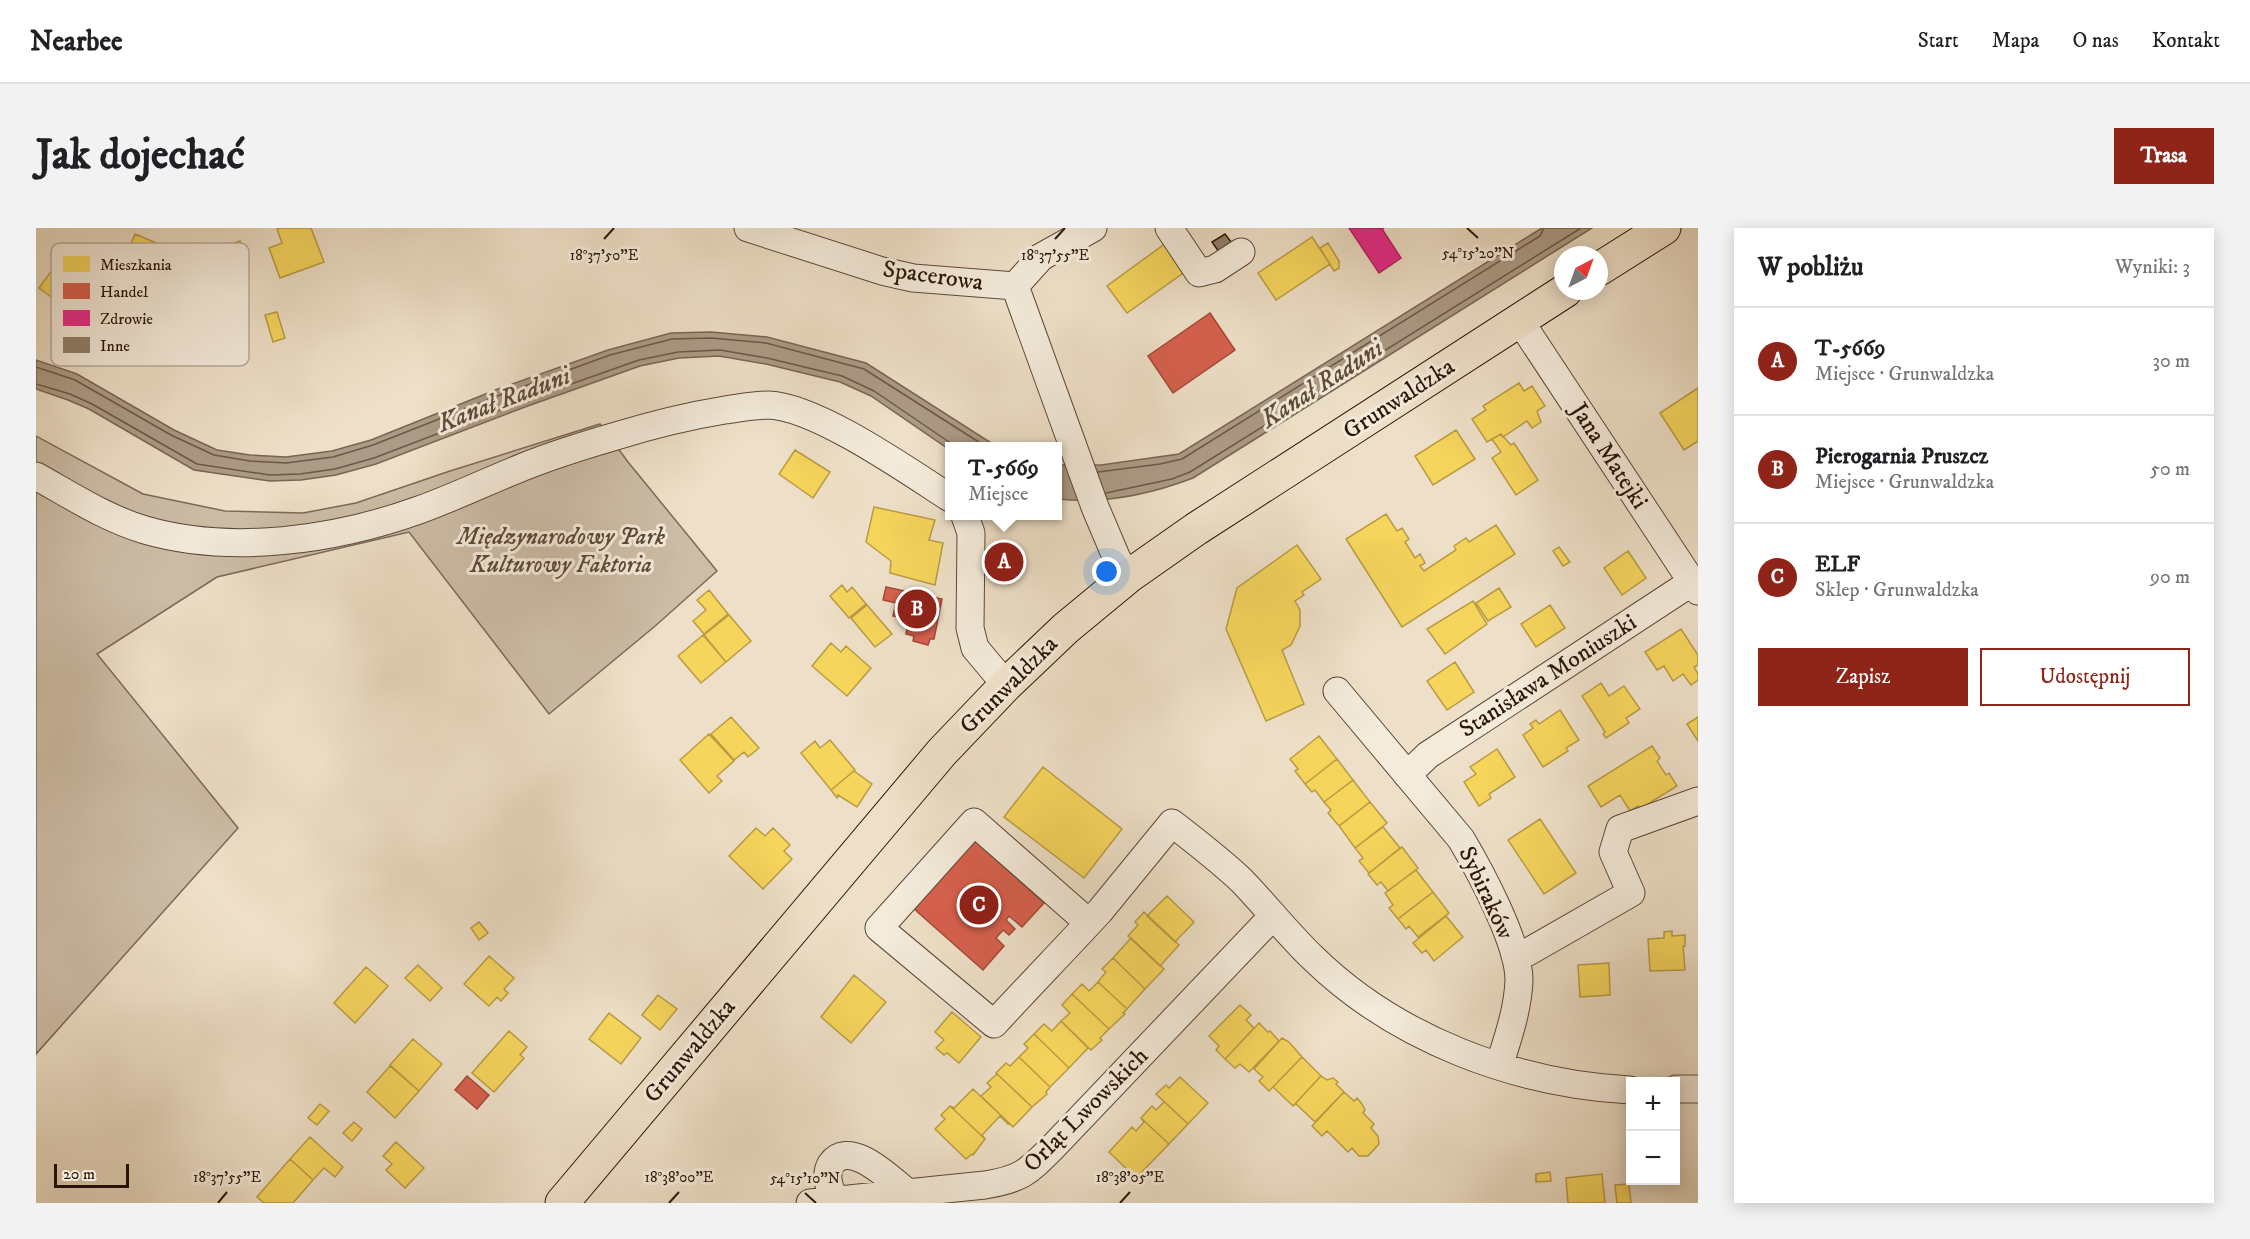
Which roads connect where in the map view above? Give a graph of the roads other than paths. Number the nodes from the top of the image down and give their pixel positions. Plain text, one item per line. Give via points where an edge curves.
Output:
1 (748, 228) edge
2 (1093, 228) edge
3 (1169, 228) edge
4 (1664, 228) edge
5 (1241, 252) dead end
6 (1608, 264) edge
7 (1016, 286) junction
8 (1554, 298) edge
9 (1520, 321) junction
10 (36, 476) edge
11 (945, 495) edge
12 (966, 520) edge
13 (1129, 576) junction
14 (1695, 586) edge
15 (1006, 685) junction
16 (1337, 691) dead end
17 (1407, 775) junction
18 (1698, 801) edge
19 (1273, 916) junction
20 (1095, 917) junction
21 (1515, 956) junction
22 (1499, 1066) junction
23 (1680, 1089) edge
24 (1698, 1089) edge
25 (1626, 1090) edge
26 (908, 1193) junction
27 (822, 1202) edge
28 (562, 1203) edge

1 - 7 street, Spacerowa via 913,278
2 - 7 street via 1041,257
3 - 5 street via 1199,273 1215,269
4 - 6 main road
7 - 13 street via 1095,507 1117,559
8 - 9 main road, Grunwaldzka
9 - 13 main road, Grunwaldzka
9 - 14 street, Jana Matejki
10 - 11 street via 92,508 146,530 234,543 283,542 417,511 523,467 635,430 687,416 769,405 794,410 841,432
12 - 15 street via 971,533 970,628 975,648
13 - 15 main road, Grunwaldzka
14 - 17 street, Stanisława Moniuszki via 1428,755
15 - 28 main road, Grunwaldzka via 942,752
16 - 17 street, Sybiraków
17 - 21 street, Sybiraków via 1461,839 1489,892
18 - 21 street via 1620,829 1613,852 1630,893
19 - 20 street via 1243,882 1172,823
19 - 22 street via 1329,972 1384,1014 1446,1046
19 - 26 street, Orląt Lwowskich via 1025,1173 1012,1181
20 - 20 street via 994,1024 879,928 975,822
21 - 22 street, Sybiraków via 1519,979 1515,1015
22 - 25 street via 1573,1084
23 - 24 street
26 - 27 street, Orląt Lwowskich
26 - 27 street via 872,1164 846,1155 830,1166

